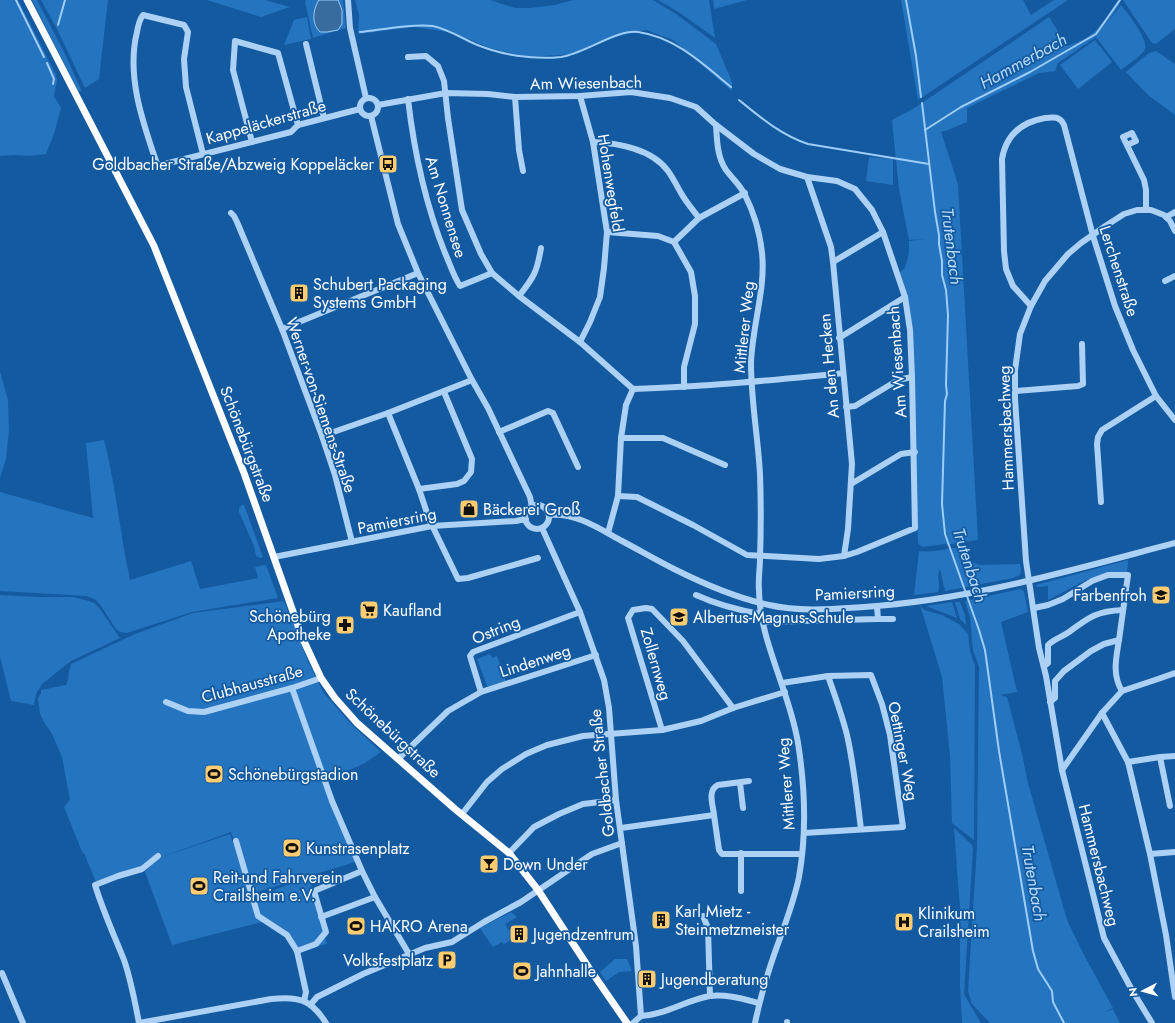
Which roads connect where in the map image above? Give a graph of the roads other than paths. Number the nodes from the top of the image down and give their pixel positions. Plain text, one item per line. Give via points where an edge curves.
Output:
1 (27, 0) edge
2 (348, 0) edge
3 (306, 44) dead end
4 (408, 57) dead end
5 (446, 93) junction
6 (580, 96) junction
7 (515, 97) junction
8 (366, 98) junction
9 (408, 99) junction
10 (378, 104) junction
11 (360, 109) junction
12 (371, 116) junction
13 (324, 118) junction
14 (298, 125) junction
15 (716, 125) junction
16 (252, 142) junction
17 (593, 142) junction
18 (1127, 145) dead end
19 (203, 154) junction
20 (523, 171) dead end
21 (807, 177) junction
22 (744, 193) junction
23 (1146, 209) junction
24 (1175, 212) edge
25 (230, 213) dead end
26 (1166, 217) junction
27 (699, 218) junction
28 (1175, 231) edge
29 (607, 232) junction
30 (883, 232) junction
31 (1093, 236) junction
32 (674, 242) junction
33 (541, 248) dead end
34 (833, 262) junction
35 (418, 273) junction
36 (492, 273) junction
37 (1175, 276) edge
38 (1165, 281) dead end
39 (519, 296) junction
40 (905, 297) junction
41 (1031, 306) junction
42 (282, 329) junction
43 (839, 338) junction
44 (580, 342) junction
45 (1082, 344) dead end
46 (843, 372) junction
47 (912, 378) junction
48 (472, 380) junction
49 (751, 383) junction
50 (684, 388) junction
51 (633, 389) junction
52 (1015, 391) junction
53 (444, 392) junction
54 (1156, 396) junction
55 (846, 407) junction
56 (388, 413) junction
57 (1175, 420) edge
58 (499, 432) junction
59 (322, 436) junction
60 (621, 438) junction
61 (915, 452) junction
62 (725, 465) dead end
63 (578, 467) dead end
64 (851, 484) junction
65 (419, 489) junction
66 (618, 496) junction
67 (1101, 502) dead end
68 (532, 507) junction
69 (549, 515) junction
70 (526, 519) junction
71 (432, 526) junction
72 (542, 528) junction
73 (608, 533) junction
74 (352, 542) junction
75 (1175, 543) edge
76 (760, 556) junction
77 (844, 556) junction
78 (274, 557) junction
79 (538, 558) dead end
80 (1029, 581) junction
81 (696, 595) dead end
82 (760, 603) junction
83 (877, 606) junction
84 (1034, 608) junction
85 (1123, 610) junction
86 (580, 612) junction
87 (761, 614) junction
88 (878, 619) junction
89 (893, 619) dead end
90 (763, 622) junction
91 (1119, 640) junction
92 (596, 655) junction
93 (1044, 666) junction
94 (1175, 673) edge
95 (828, 676) junction
96 (321, 678) junction
97 (782, 682) junction
98 (292, 688) junction
99 (1122, 690) junction
100 (481, 692) junction
101 (785, 692) junction
102 (166, 702) dead end
103 (1050, 702) junction
104 (733, 708) junction
105 (1102, 713) junction
106 (662, 730) junction
107 (611, 734) junction
108 (1175, 756) edge
109 (1160, 757) junction
110 (398, 759) junction
111 (1128, 762) junction
112 (1062, 770) junction
113 (749, 781) dead end
114 (740, 783) junction
115 (616, 800) junction
116 (1170, 806) dead end
117 (743, 808) dead end
118 (462, 814) junction
119 (714, 815) junction
120 (621, 828) junction
121 (860, 829) junction
122 (804, 833) junction
123 (236, 841) dead end
124 (622, 843) junction
125 (1175, 852) edge
126 (509, 853) junction
127 (741, 853) junction
128 (802, 854) junction
129 (1150, 854) junction
130 (158, 856) dead end
131 (362, 870) junction
132 (538, 890) junction
133 (741, 891) dead end
134 (375, 897) junction
135 (703, 916) dead end
136 (321, 917) junction
137 (297, 951) junction
138 (410, 954) junction
139 (2, 973) dead end
140 (710, 996) junction
141 (1175, 997) edge
142 (304, 1000) junction
143 (759, 1003) junction
144 (311, 1004) junction
145 (641, 1016) junction
146 (23, 1023) edge
147 (139, 1023) edge
148 (326, 1023) edge
149 (627, 1023) edge
150 (633, 1023) edge
151 (755, 1023) edge
152 (1152, 1023) edge

1 - 78 main road, Schönebürgstraße via 154,246 244,473
2 - 8 street via 350,28
3 - 13 street
4 - 5 street via 426,56 438,66
5 - 7 street, Am Wiesenbach
5 - 9 street, Am Wiesenbach
5 - 36 street via 462,210
6 - 7 street, Am Wiesenbach
6 - 15 street, Am Wiesenbach via 631,92 670,98 696,107
6 - 17 street, Hohenwegfeld
7 - 20 street, Am Wiesenbach
8 - 10 street via 372,98
8 - 11 street
9 - 10 street, Am Wiesenbach
9 - 36 street, Am Nonnensee via 420,176 436,231 455,278 460,286
10 - 12 street via 377,111
11 - 12 street via 365,115
11 - 13 street, Kappeläckerstraße
12 - 35 street via 398,224
13 - 14 street, Kappeläckerstraße
14 - 16 street, Kappeläckerstraße via 291,132
14 - 16 street via 278,53 235,41 233,70
15 - 21 street, Am Wiesenbach via 754,154 780,169
15 - 22 street, Mittlerer Weg via 717,145 724,167
16 - 19 street, Kappeläckerstraße
17 - 27 street via 634,148 653,158 668,170
17 - 29 street, Hohenwegfeld
18 - 23 street via 1144,180
19 - 19 street, Kappeläckerstraße via 186,87 184,59 188,32 184,25 143,15 134,43 133,73 157,164
21 - 30 street, Am Wiesenbach via 837,181 855,189 872,210
21 - 34 street, An den Hecken via 831,247
22 - 27 street
22 - 49 street, Mittlerer Weg via 756,222 762,254 762,278 752,346
23 - 26 street
23 - 31 street, Hammersbachweg via 1124,214
24 - 26 street
25 - 42 street, Werner-von-Siemens-Straße via 237,222
26 - 28 street
27 - 32 street
29 - 32 street via 658,236
29 - 44 street, Hohenwegfeld via 600,297
30 - 34 street
30 - 40 street, Am Wiesenbach
31 - 41 street, Hammersbachweg via 1072,250 1058,265 1045,281
31 - 41 street, Lerchenstraße via 1062,120 1056,117 1025,124 1013,134 1005,146 1002,166 1006,269 1013,286
31 - 54 street, Lerchenstraße via 1115,306
32 - 50 street via 691,272 695,296 695,324 684,367
33 - 39 street via 537,268
34 - 43 street, An den Hecken
35 - 42 street
35 - 48 street
36 - 39 street
37 - 38 street
39 - 44 street
40 - 43 street
40 - 47 street, Am Wiesenbach via 910,330
41 - 52 street, Hammersbachweg via 1016,352
42 - 59 street, Werner-von-Siemens-Straße
43 - 46 street, An den Hecken
44 - 51 street
45 - 52 street via 1083,384
46 - 49 street
46 - 55 street, An den Hecken
47 - 55 street via 898,380 855,406
47 - 61 street, Am Wiesenbach
48 - 53 street
48 - 58 street
49 - 50 street
49 - 76 street, Mittlerer Weg via 760,475
50 - 51 street
51 - 60 street via 626,405
52 - 80 street, Hammersbachweg
53 - 56 street
53 - 65 street via 472,459 471,472 464,481 457,484
54 - 57 street, Lerchenstraße
54 - 67 street via 1102,430 1098,437
55 - 64 street, An den Hecken via 852,464
56 - 59 street
56 - 65 street
58 - 63 street via 548,411 553,413
58 - 68 street
59 - 74 street, Werner-von-Siemens-Straße
60 - 62 street via 663,438
60 - 66 street
61 - 64 street via 901,454
61 - 77 street, Am Wiesenbach via 915,528
64 - 77 street, An den Hecken
65 - 71 street
66 - 73 street
66 - 76 street via 637,497 747,555
68 - 69 street via 541,506
68 - 70 street via 528,510
69 - 72 street via 547,523
69 - 73 street, Pamiersring via 573,517
70 - 71 street, Pamiersring
70 - 72 street via 533,528
71 - 74 street, Pamiersring
71 - 79 street via 458,579
72 - 86 street, Goldbacher Straße
73 - 82 street, Pamiersring via 682,573
74 - 78 street, Pamiersring
75 - 80 street, Pamiersring
76 - 77 street via 819,559
76 - 82 street, Mittlerer Weg
78 - 96 main road, Schönebürgstraße via 302,637
80 - 83 street, Pamiersring via 956,597
80 - 84 street, Hammersbachweg
81 - 87 street via 731,609
82 - 83 street, Pamiersring via 814,609
82 - 87 street, Mittlerer Weg
83 - 88 street
84 - 85 street via 1063,599 1092,581 1108,575 1128,576
84 - 93 street, Hammersbachweg
85 - 91 street
85 - 93 street via 1093,615 1052,641 1048,645 1048,663
86 - 92 street, Goldbacher Straße
86 - 100 street, Ostring via 473,652 470,656
87 - 90 street, Mittlerer Weg
88 - 89 street
88 - 90 street
90 - 97 street, Mittlerer Weg
91 - 99 street via 1115,664 1116,677
91 - 103 street, Hammersbachweg via 1104,644 1060,674 1055,681 1055,698
92 - 100 street, Lindenweg
92 - 107 street, Goldbacher Straße via 604,680
93 - 103 street, Hammersbachweg
94 - 99 street
95 - 97 street, Oettinger Weg
95 - 121 street via 847,736 856,782
95 - 121 street, Oettinger Weg via 871,675 890,735 903,827
96 - 98 street, Clubhausstraße
96 - 110 main road, Schönebürgstraße via 357,723
97 - 101 street, Mittlerer Weg
98 - 102 street, Clubhausstraße via 204,712 188,711
98 - 131 street via 332,801
99 - 105 street
100 - 110 street via 448,711
101 - 104 street
101 - 122 street, Mittlerer Weg via 798,740
103 - 112 street, Hammersbachweg
104 - 106 street via 700,721
104 - 106 street, Zollernweg via 683,641 652,609 633,610 628,618
105 - 111 street
105 - 112 street
106 - 107 street
107 - 115 street, Goldbacher Straße
107 - 118 street via 583,736 526,754 502,769 488,782
108 - 109 street
109 - 111 street
109 - 116 street
110 - 118 main road, Schönebürgstraße
111 - 129 street
112 - 152 street, Hammersbachweg via 1104,938
113 - 114 street
114 - 117 street
114 - 119 street via 714,787 711,794
115 - 120 street, Goldbacher Straße
115 - 126 street via 583,804 559,814 534,827
118 - 126 main road, Schönebürgstraße
119 - 120 street
119 - 127 street via 718,850 722,854
120 - 124 street, Goldbacher Straße
121 - 122 street
122 - 128 street, Mittlerer Weg
123 - 137 street via 258,916 287,935
124 - 132 street via 592,854
124 - 145 street, Goldbacher Straße via 636,946
125 - 129 street
126 - 132 main road, Schönebürgstraße
127 - 128 street
127 - 133 street
128 - 143 street, Mittlerer Weg via 799,878
129 - 141 street
130 - 147 street via 142,869 95,885 102,909 124,961
131 - 134 street
131 - 136 street via 314,891
132 - 138 street via 452,942
132 - 149 main road, Schönebürgstraße
134 - 136 street
134 - 138 street
135 - 140 street via 708,928
136 - 137 street via 326,932 316,944
137 - 142 street via 306,992
138 - 144 street via 345,982 317,997
139 - 146 street
140 - 143 street
140 - 145 street via 652,1015
142 - 144 street
142 - 147 street via 270,999
143 - 151 street, Mittlerer Weg
144 - 148 street
145 - 150 street

